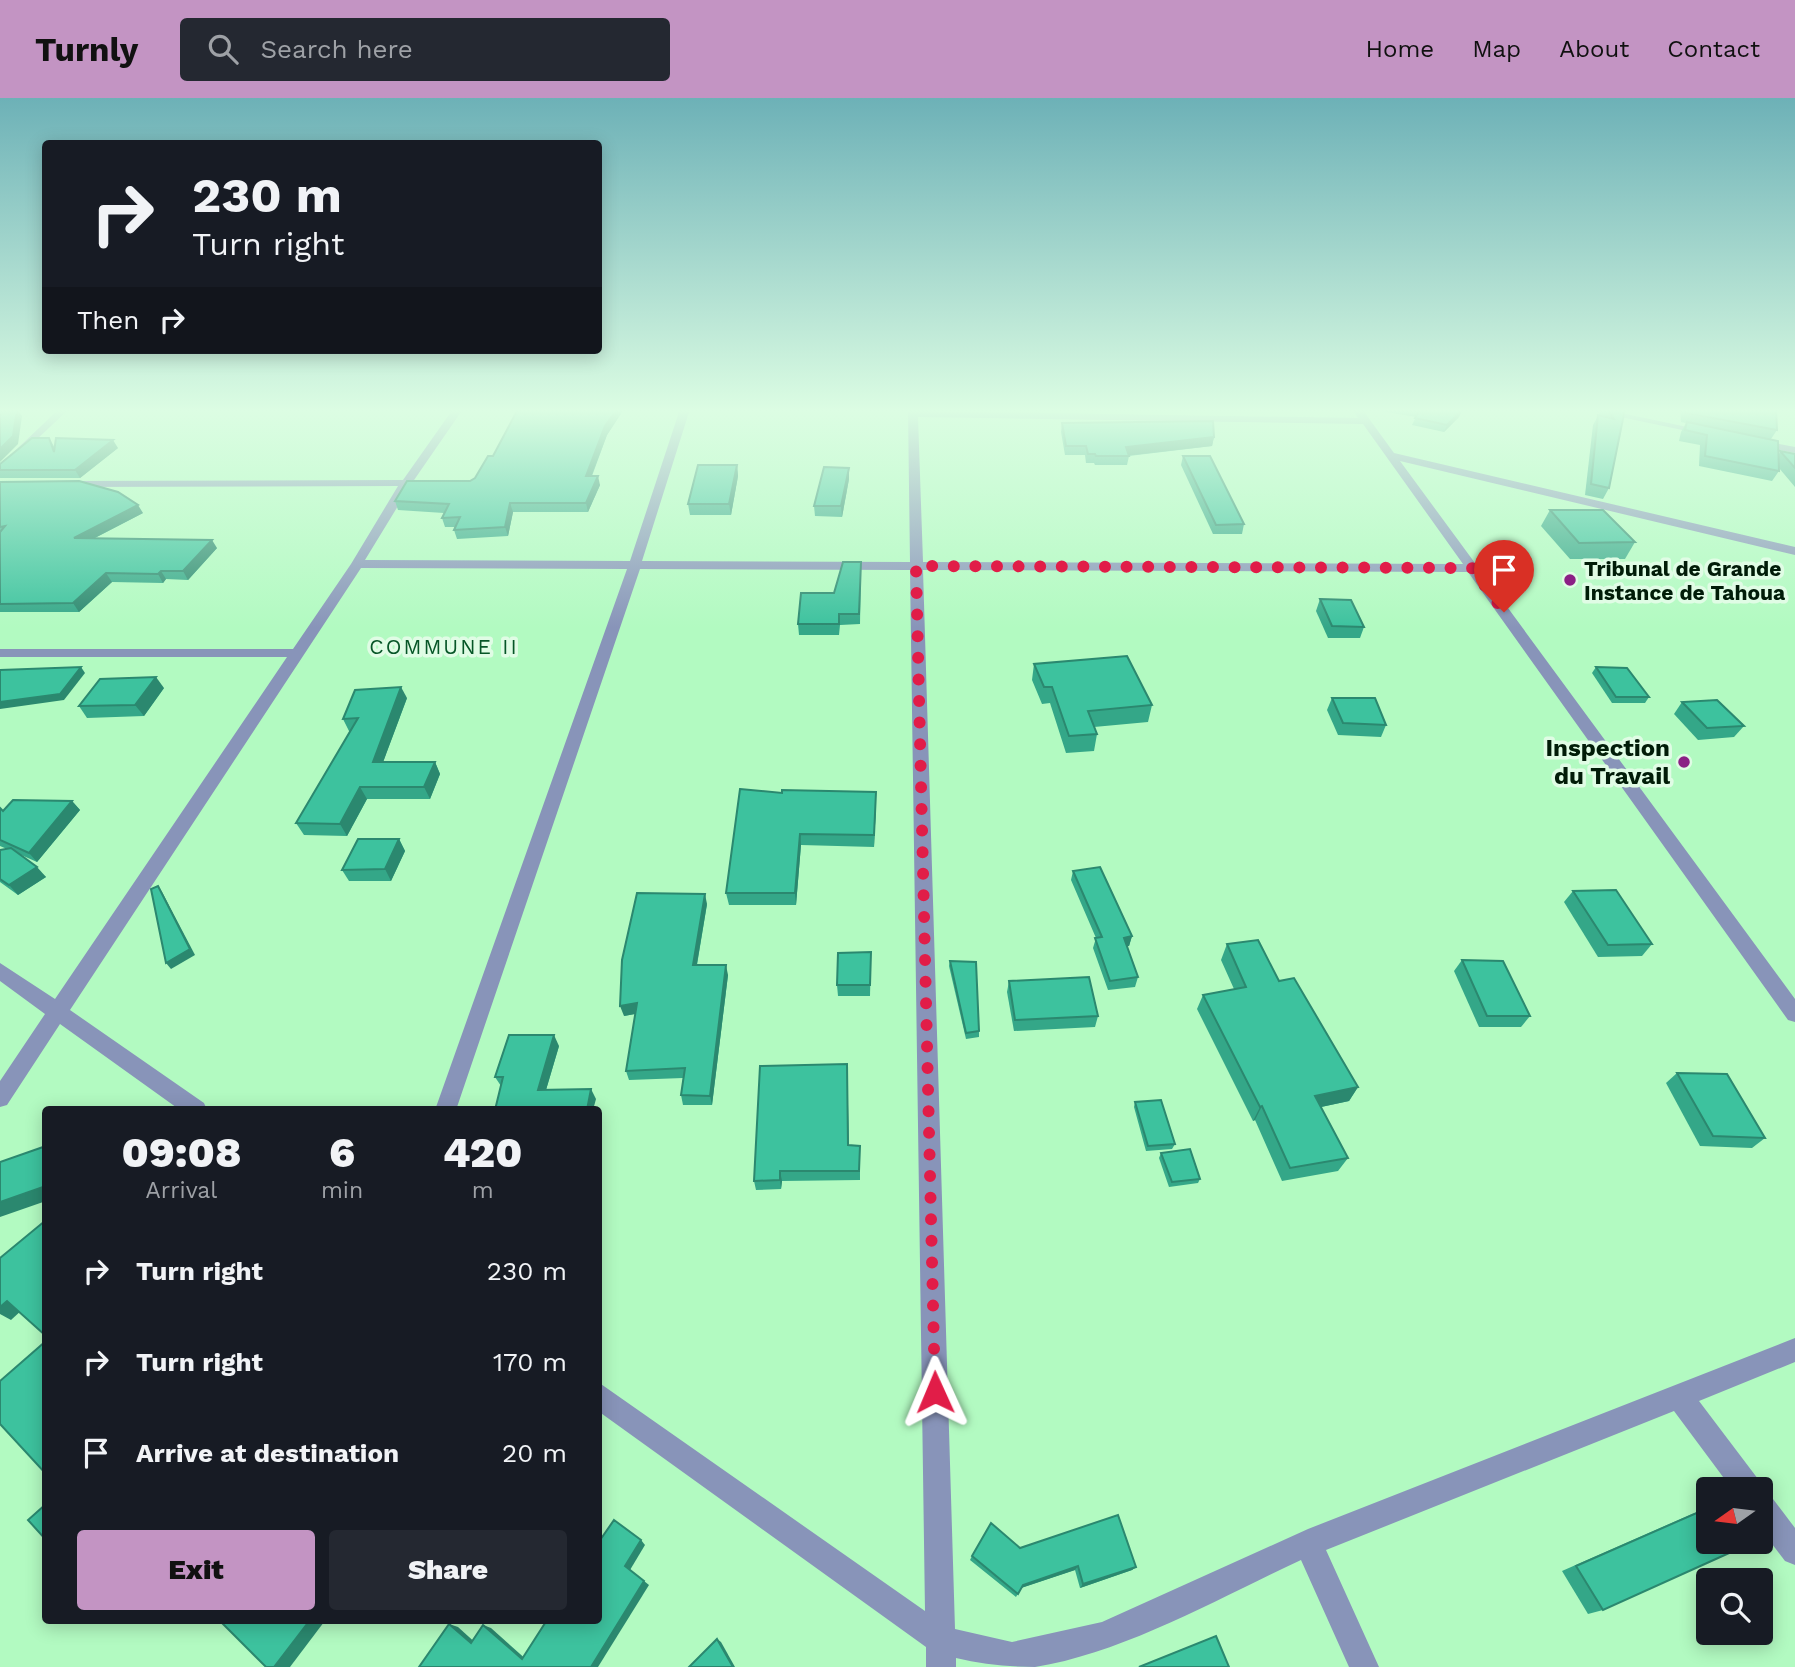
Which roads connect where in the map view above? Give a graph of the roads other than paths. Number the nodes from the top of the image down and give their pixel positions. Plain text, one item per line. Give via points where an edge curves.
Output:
1 (662, 482) edge
2 (914, 482) edge
3 (1410, 482) edge
4 (1505, 482) edge
5 (406, 483) joint
6 (56, 484) edge
7 (1774, 546) junction
8 (1795, 551) edge
9 (356, 564) junction
10 (635, 565) junction
11 (1795, 565) edge
12 (916, 566) junction
13 (1472, 568) junction
14 (0, 653) edge
15 (298, 653) junction
16 (0, 971) edge
17 (59, 1013) junction
18 (1795, 1014) edge
19 (0, 1098) edge
20 (191, 1106) edge
21 (446, 1106) edge
22 (1795, 1350) edge
23 (1679, 1396) junction
24 (602, 1398) edge
25 (1739, 1477) edge
26 (1773, 1522) edge
27 (1308, 1543) junction
28 (1795, 1551) edge
29 (941, 1653) edge
30 (1364, 1667) edge

1 - 10 street
2 - 12 street
3 - 13 street
4 - 7 street
5 - 6 street
5 - 9 street
7 - 8 street
7 - 11 street
9 - 10 street
9 - 15 street
10 - 12 street
10 - 21 street
12 - 13 street
12 - 29 street
13 - 18 street
14 - 15 street
15 - 17 street
16 - 17 street
17 - 19 street
17 - 20 street
22 - 23 street
23 - 25 street
23 - 27 street
24 - 29 street
26 - 28 street
27 - 29 street via 1104,1636 1012,1657
27 - 30 street

